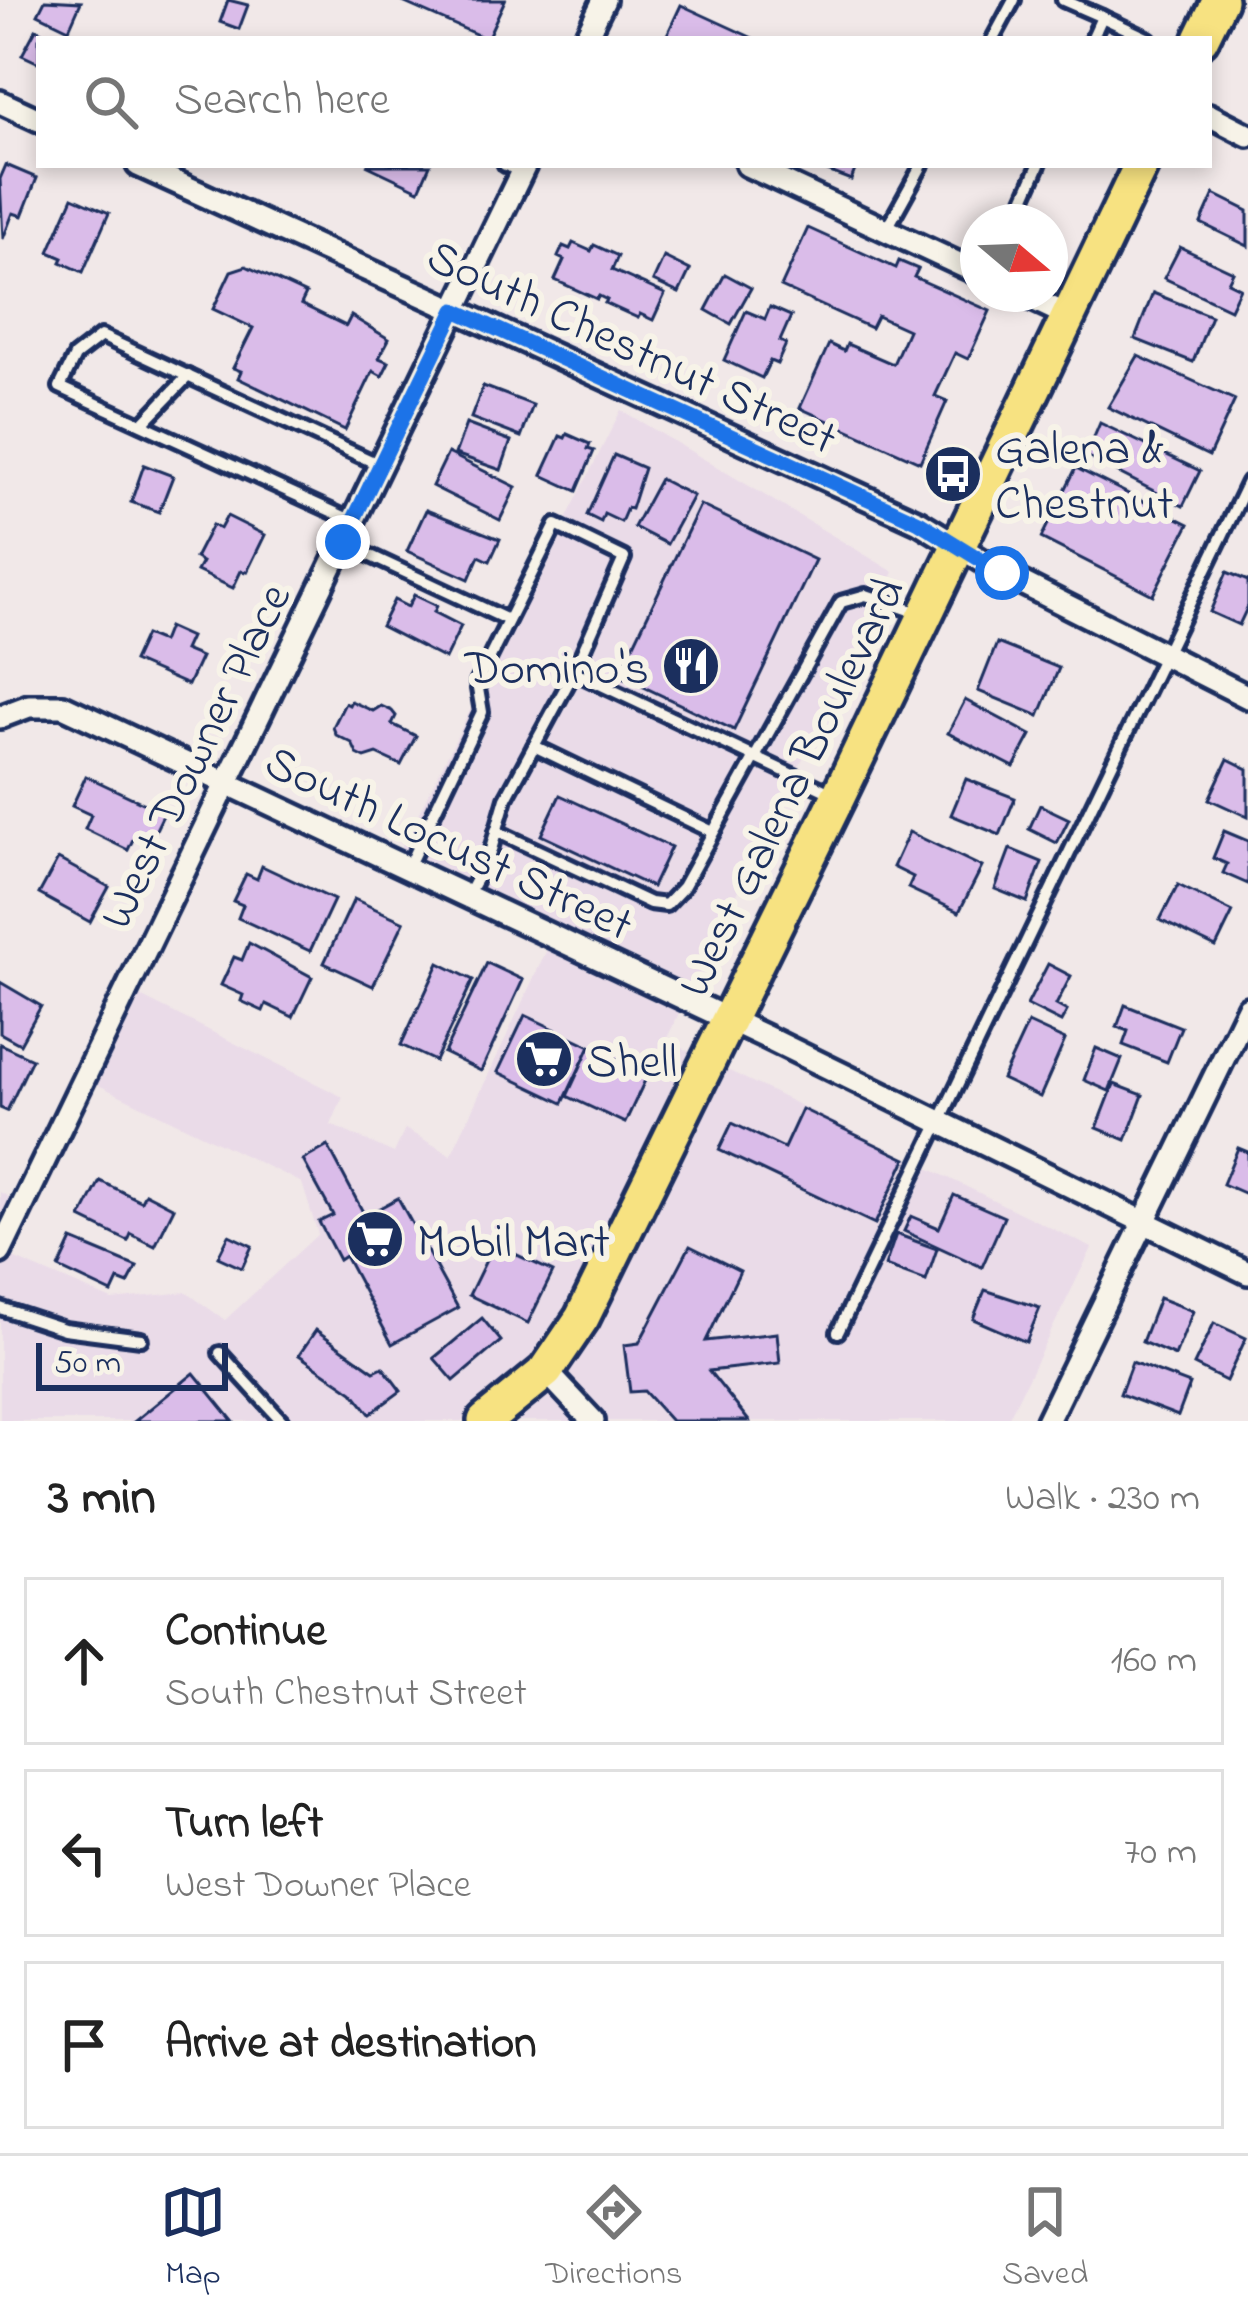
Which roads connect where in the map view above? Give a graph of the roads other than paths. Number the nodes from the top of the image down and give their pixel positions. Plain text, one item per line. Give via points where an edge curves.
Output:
1 (604, 0) edge
2 (1014, 0) edge
3 (1063, 0) edge
4 (1220, 0) edge
5 (1102, 17) junction
6 (586, 36) edge
7 (995, 36) edge
8 (1093, 36) edge
9 (1143, 36) edge
10 (1202, 36) edge
11 (0, 102) edge
12 (1212, 117) edge
13 (36, 119) edge
14 (1248, 135) edge
15 (145, 168) edge
16 (517, 168) edge
17 (753, 168) edge
18 (920, 168) edge
19 (1038, 168) edge
20 (1140, 168) edge
21 (1022, 204) edge
22 (886, 230) junction
23 (960, 265) edge
24 (455, 310) junction
25 (1060, 312) edge
26 (1069, 316) junction
27 (188, 376) junction
28 (142, 424) junction
29 (380, 465) junction
30 (1248, 482) edge
31 (353, 521) junction
32 (343, 542) junction
33 (957, 549) junction
34 (924, 614) junction
35 (508, 620) junction
36 (1165, 656) junction
37 (574, 671) junction
38 (1248, 697) edge
39 (0, 717) edge
40 (534, 746) junction
41 (754, 759) junction
42 (228, 782) junction
43 (838, 796) junction
44 (496, 831) junction
45 (713, 832) junction
46 (408, 867) junction
47 (467, 896) junction
48 (1248, 1008) edge
49 (729, 1020) junction
50 (940, 1120) junction
51 (1143, 1222) junction
52 (3, 1236) edge
53 (1248, 1273) edge
54 (0, 1308) edge
55 (838, 1332) dead end
56 (141, 1339) dead end
57 (220, 1354) dead end
58 (546, 1370) junction
59 (282, 1421) edge
60 (485, 1421) edge
61 (593, 1421) edge
62 (1046, 1421) edge

1 - 6 street
2 - 7 lane
3 - 5 lane
4 - 10 main road
5 - 8 lane
5 - 9 lane
11 - 13 street
12 - 14 street
15 - 24 street, South Chestnut Street
16 - 24 street, West Downer Place
17 - 22 street
18 - 22 lane
19 - 21 lane
20 - 26 main road, West Galena Boulevard
22 - 23 street
24 - 29 street, West Downer Place
24 - 33 street, South Chestnut Street via 919,522
25 - 26 street
26 - 33 main road, West Galena Boulevard
27 - 28 lane
27 - 28 lane via 101,336 75,356 60,387
27 - 29 lane
28 - 31 lane
29 - 31 street, West Downer Place
30 - 36 lane
31 - 32 street, West Downer Place
32 - 35 lane
32 - 42 street, West Downer Place
33 - 34 main road, West Galena Boulevard
33 - 36 street, South Chestnut Street
34 - 41 lane via 866,595 841,602
34 - 43 main road, West Galena Boulevard
35 - 37 lane via 556,525 624,558
35 - 46 lane via 477,683 482,712
36 - 38 street, South Chestnut Street
36 - 50 lane
37 - 40 lane
37 - 41 lane
39 - 42 street, South Locust Street via 63,706
40 - 44 lane
40 - 45 lane
41 - 43 lane
41 - 45 lane
42 - 46 street, South Locust Street
42 - 52 street, West Downer Place
43 - 49 main road, West Galena Boulevard
44 - 45 lane via 666,905
44 - 47 lane
46 - 47 street, South Locust Street
47 - 49 street, South Locust Street
48 - 51 street
49 - 50 street, South Locust Street
49 - 58 main road, West Galena Boulevard via 582,1318
50 - 51 street, South Locust Street
50 - 55 lane
51 - 53 street, South Locust Street
51 - 62 street
54 - 56 lane via 64,1329
57 - 59 lane
58 - 60 main road, West Galena Boulevard
58 - 61 street

